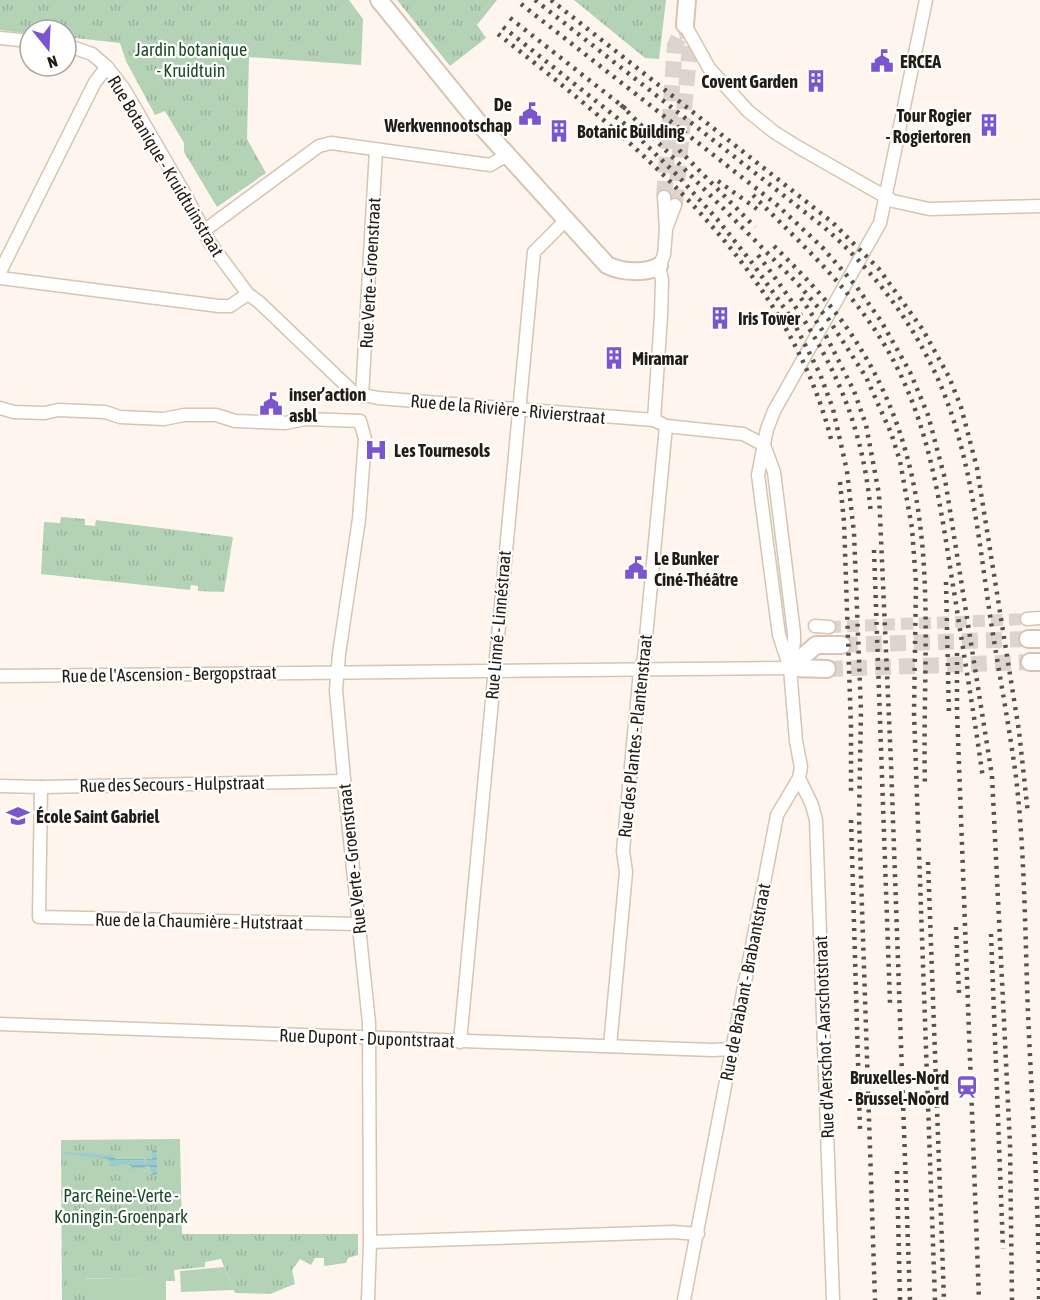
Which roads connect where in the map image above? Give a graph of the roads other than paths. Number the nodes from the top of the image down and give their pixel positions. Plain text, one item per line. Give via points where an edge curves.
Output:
1 (379, 0) edge
2 (687, 0) edge
3 (926, 0) edge
4 (685, 25) joint
5 (0, 38) edge
6 (18, 40) edge
7 (78, 49) edge
8 (107, 67) junction
9 (376, 150) junction
10 (507, 155) junction
11 (664, 196) tunnel mouth
12 (886, 197) junction
13 (675, 205) tunnel mouth
14 (1040, 206) edge
15 (565, 221) junction
16 (205, 230) junction
17 (666, 230) junction
18 (659, 267) junction
19 (0, 272) edge
20 (0, 278) edge
21 (248, 294) junction
22 (362, 396) junction
23 (0, 408) edge
24 (518, 410) junction
25 (654, 420) junction
26 (666, 426) junction
27 (764, 445) junction
28 (815, 626) dead end
29 (829, 627) tunnel mouth
30 (842, 645) tunnel mouth
31 (790, 668) junction
32 (827, 669) tunnel mouth
33 (640, 671) junction
34 (338, 672) junction
35 (494, 673) junction
36 (0, 676) edge
37 (799, 778) junction
38 (344, 781) junction
39 (0, 786) edge
40 (41, 787) junction
41 (359, 924) junction
42 (0, 1024) edge
43 (369, 1038) junction
44 (460, 1042) junction
45 (610, 1046) junction
46 (733, 1049) junction
47 (698, 1234) junction
48 (370, 1242) junction
49 (368, 1300) edge
50 (684, 1300) edge
51 (833, 1300) edge

1 - 10 street
2 - 4 street
3 - 12 street
4 - 12 street via 709,68 748,111 798,147
5 - 6 street
7 - 8 street, Rue Botanique - Kruidtuinstraat via 92,54
8 - 16 street, Rue Botanique - Kruidtuinstraat
8 - 19 street via 95,82
9 - 10 street via 490,165
9 - 16 street via 331,143 319,146
9 - 22 street, Rue Verte - Groenstraat
10 - 15 street
11 - 17 street
12 - 14 street via 929,209
12 - 27 street via 880,222 774,411
13 - 17 street
15 - 18 street via 612,268
15 - 24 street, Rue Linné - Linnéstraat via 534,252
16 - 21 street, Rue Botanique - Kruidtuinstraat via 210,243
17 - 18 street
18 - 25 street via 661,316
20 - 21 street via 219,306 230,306
21 - 22 street, Rue Botanique - Kruidtuinstraat via 354,393
22 - 24 street, Rue de la Rivière - Rivierstraat
23 - 34 street, Rue Verte - Groenstraat via 14,412 105,412 120,417 216,415 235,421 285,423 306,419 360,421 365,439 359,519
24 - 25 street, Rue de la Rivière - Rivierstraat
24 - 35 street, Rue Linné - Linnéstraat
25 - 26 street
26 - 27 street via 743,434
26 - 33 street, Rue des Plantes - Plantenstraat
27 - 31 street via 774,472 794,633
28 - 29 street
30 - 31 street via 816,645
31 - 32 street
31 - 33 street, Rue de l'Ascension - Bergopstraat
31 - 37 street
33 - 35 street, Rue de l'Ascension - Bergopstraat
33 - 45 street, Rue des Plantes - Plantenstraat
34 - 35 street, Rue de l'Ascension - Bergopstraat
34 - 36 street, Rue de l'Ascension - Bergopstraat
34 - 38 street, Rue Verte - Groenstraat
35 - 44 street, Rue Linné - Linnéstraat
37 - 46 street, Rue de Brabant - Brabantstraat via 777,815
37 - 51 street, Rue d'Aerschot - Aarschotstraat via 816,820
38 - 40 street, Rue des Secours - Hulpstraat
38 - 41 street, Rue Verte - Groenstraat
39 - 40 street, Rue des Secours - Hulpstraat
40 - 41 street, Rue de la Chaumière - Hutstraat via 39,917
41 - 43 street, Rue Verte - Groenstraat
42 - 43 street, Rue Dupont - Dupontstraat
43 - 44 street, Rue Dupont - Dupontstraat
43 - 48 street, Rue Verte - Groenstraat
44 - 45 street, Rue Dupont - Dupontstraat
45 - 46 street, Rue Dupont - Dupontstraat
46 - 47 street, Rue de Brabant - Brabantstraat
47 - 48 street
47 - 50 street, Rue de Brabant - Brabantstraat
48 - 49 street, Rue Verte - Groenstraat

